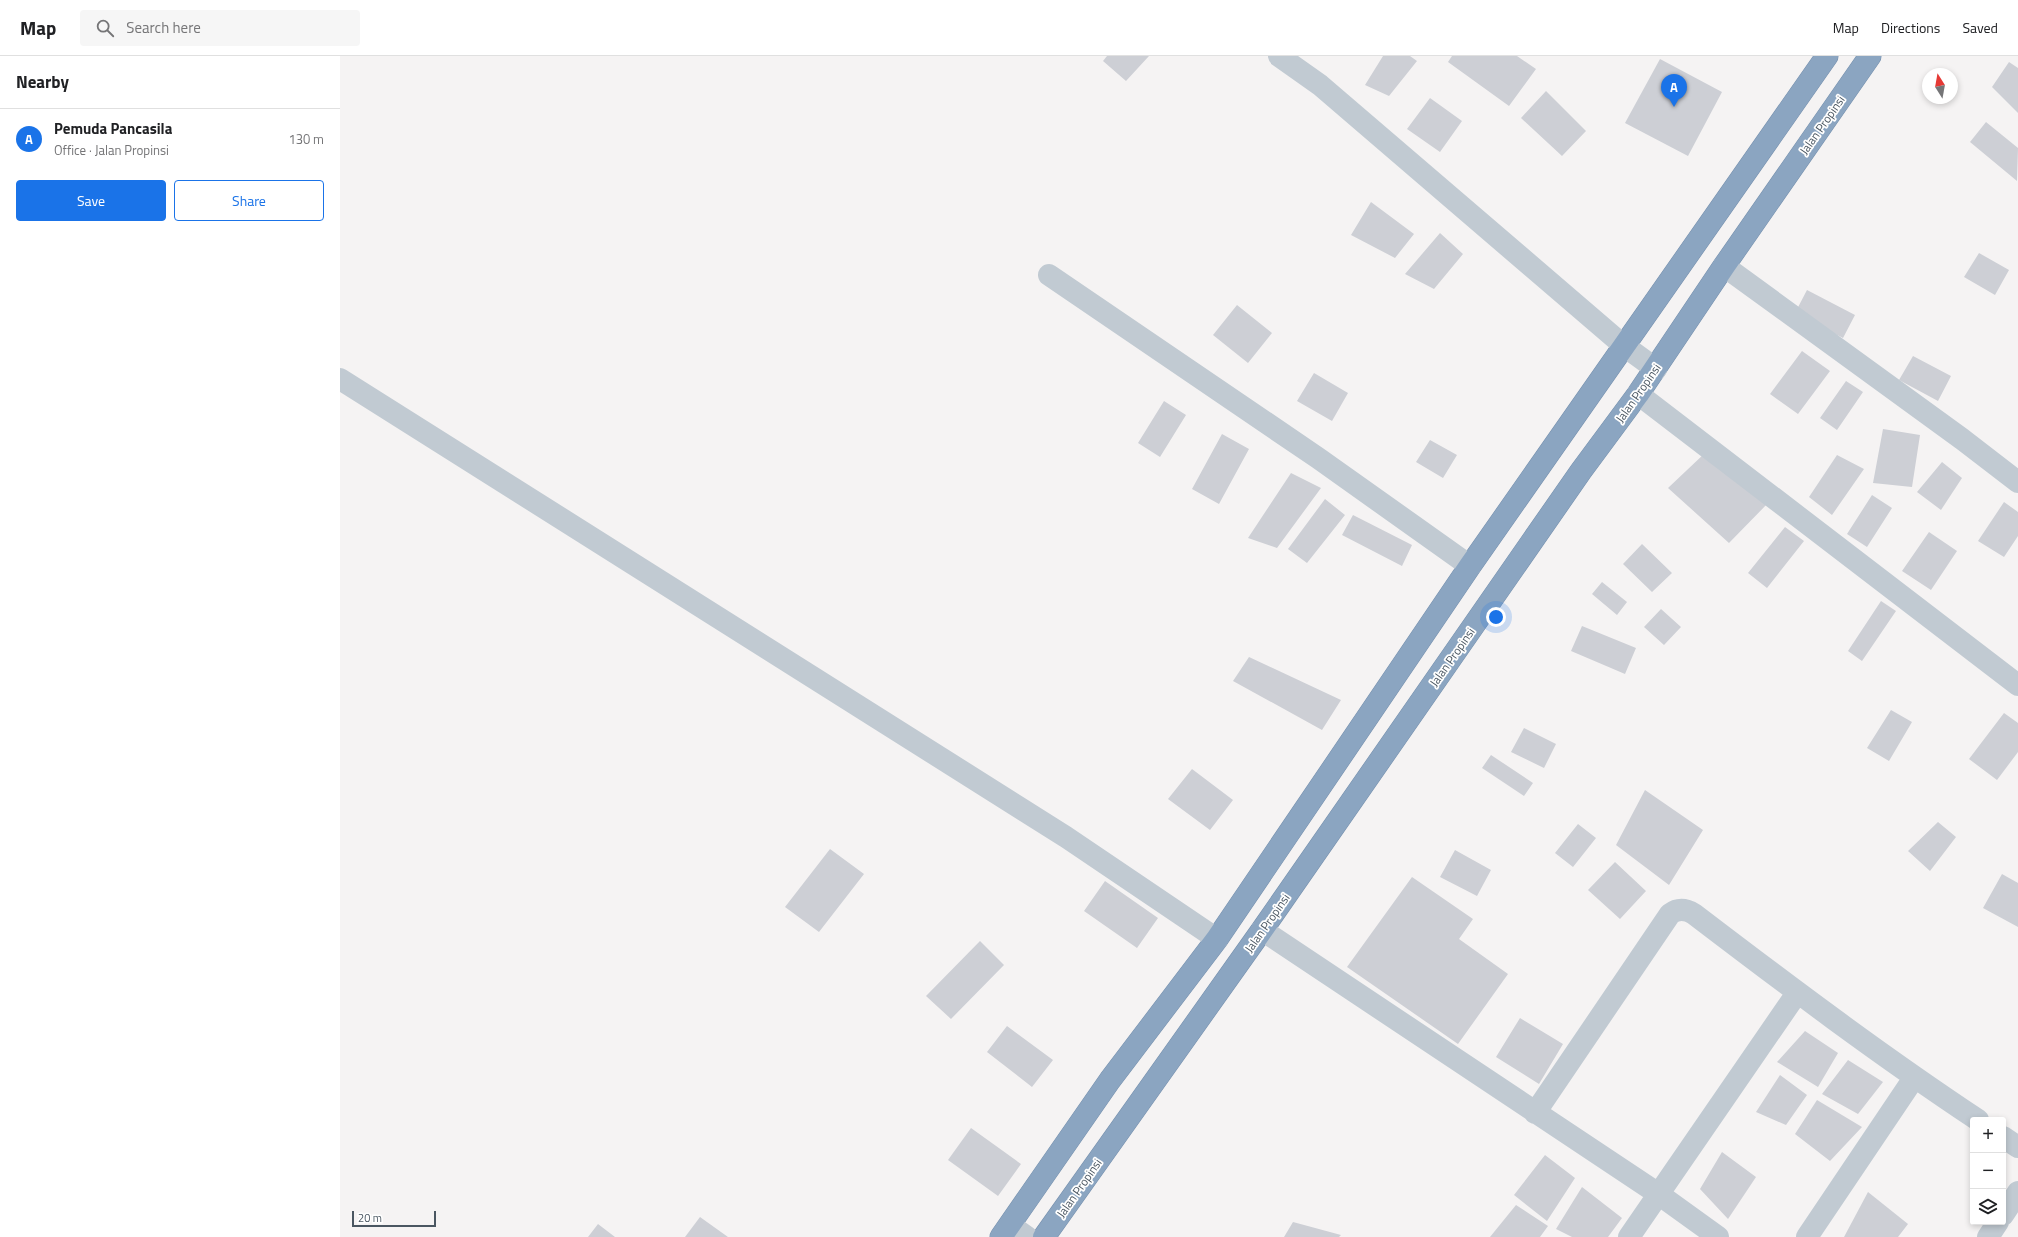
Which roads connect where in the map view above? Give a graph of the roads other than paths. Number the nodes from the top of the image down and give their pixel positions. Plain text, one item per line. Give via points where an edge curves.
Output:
1 (1279, 56) edge
2 (1827, 56) edge
3 (1870, 56) edge
4 (1724, 266) junction
5 (1049, 275) dead end
6 (1623, 345) junction
7 (1656, 369) junction
8 (340, 379) edge
9 (1638, 394) junction
10 (2018, 482) edge
11 (1470, 566) junction
12 (2018, 685) edge
13 (1262, 930) junction
14 (1217, 939) junction
15 (1797, 993) junction
16 (1914, 1078) junction
17 (1535, 1113) junction
18 (1973, 1117) edge
19 (2006, 1139) edge
20 (2018, 1147) edge
21 (2018, 1192) edge
22 (1657, 1194) junction
23 (2006, 1210) edge
24 (1996, 1225) edge
25 (1005, 1231) edge
26 (1027, 1237) edge
27 (1044, 1237) edge
28 (1629, 1237) edge
29 (1718, 1237) edge
30 (1807, 1237) edge
31 (1988, 1237) edge

1 - 6 street via 1320,85
2 - 6 highway
3 - 4 highway, Jalan Propinsi
4 - 7 highway, Jalan Propinsi
4 - 10 street via 1962,438
5 - 11 street via 1312,453
6 - 7 street
6 - 11 highway
7 - 9 highway, Jalan Propinsi
8 - 14 street via 1066,837
9 - 12 street
9 - 13 highway, Jalan Propinsi via 1581,471
11 - 14 highway
13 - 17 street
13 - 27 highway, Jalan Propinsi
14 - 25 highway via 1110,1080
15 - 16 street
15 - 17 street via 1694,914 1684,909 1673,912
15 - 22 street
16 - 18 street
16 - 30 street
17 - 22 street
19 - 20 street
21 - 23 street
22 - 28 street
22 - 29 street
24 - 31 street
25 - 26 street

